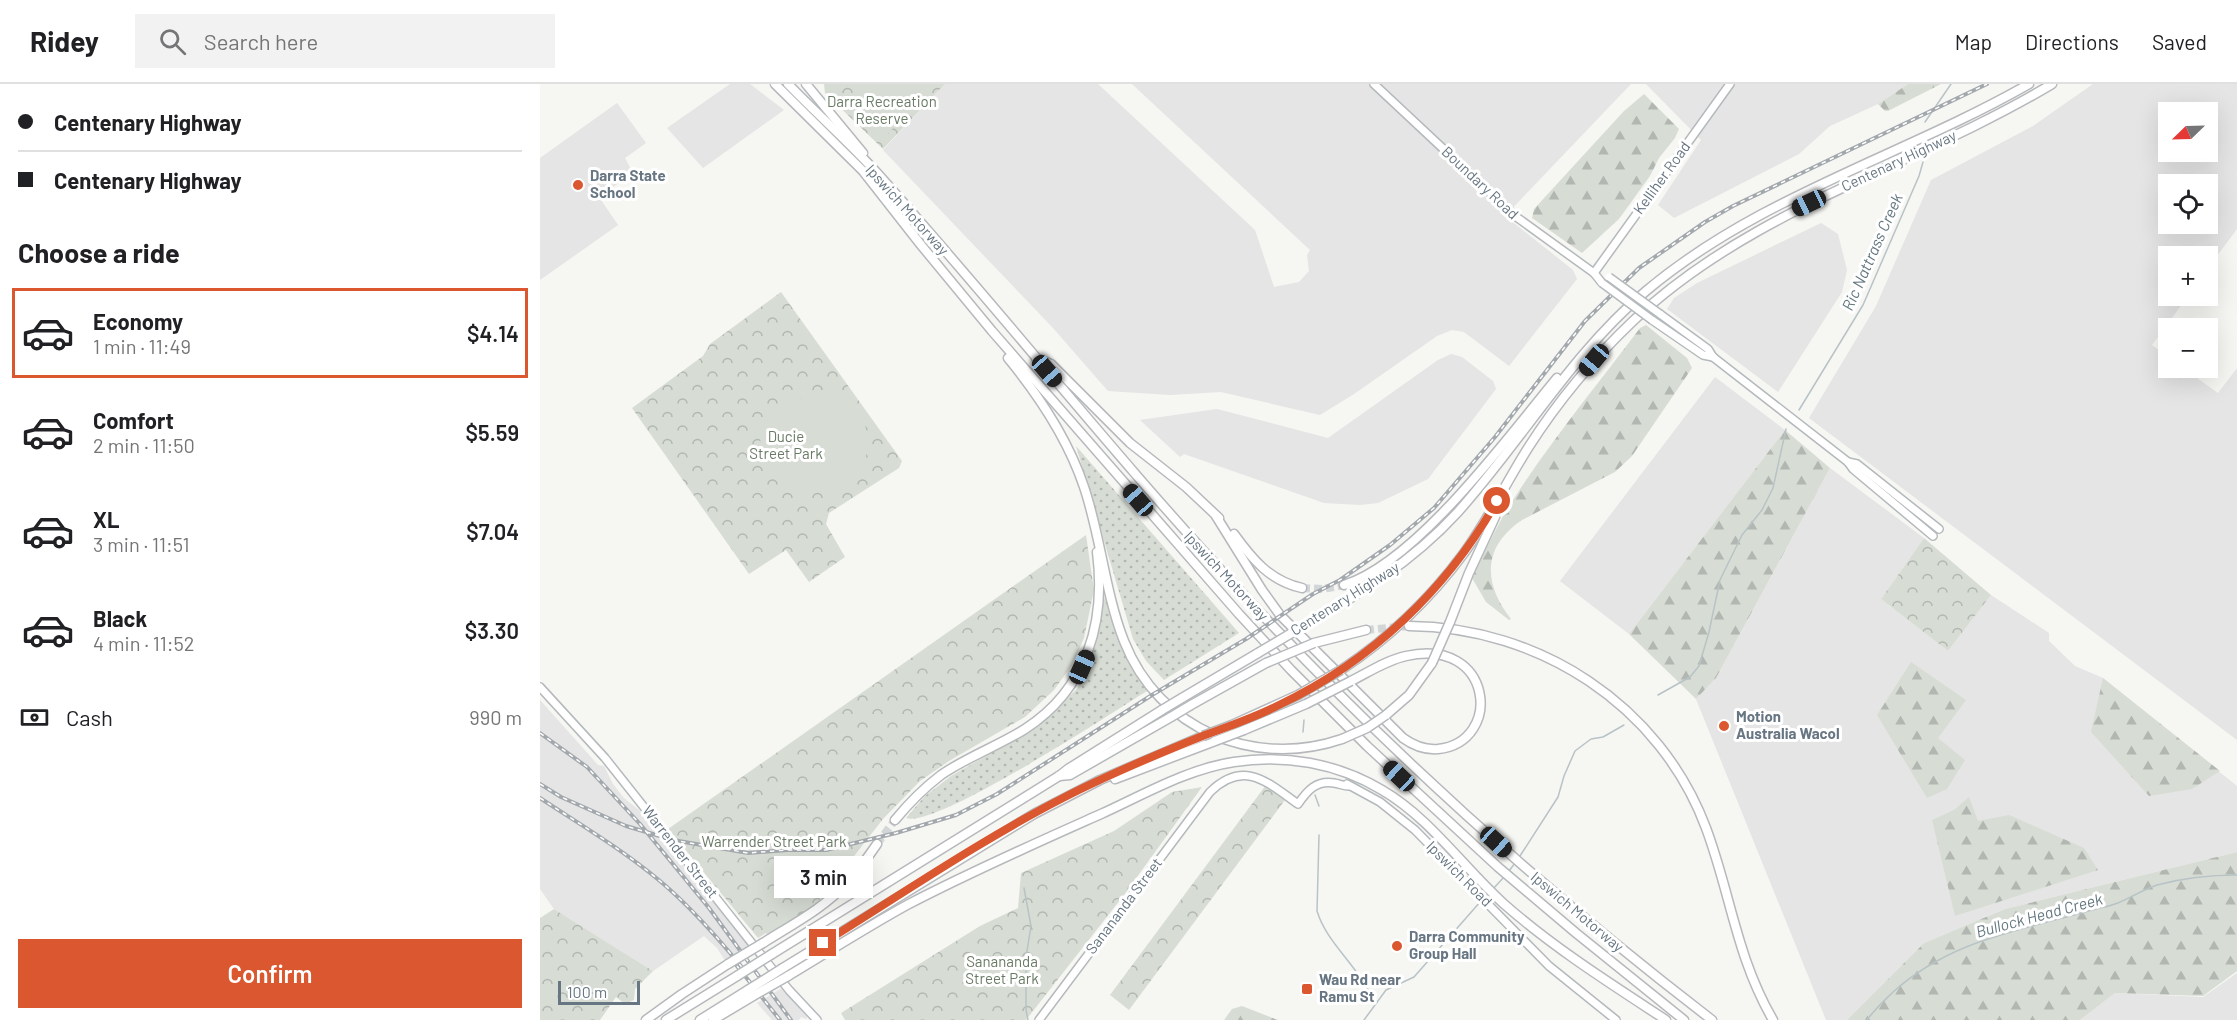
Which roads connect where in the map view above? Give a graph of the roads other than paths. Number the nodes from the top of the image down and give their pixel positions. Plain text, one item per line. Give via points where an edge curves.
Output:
1 (775, 84) edge
2 (788, 84) edge
3 (806, 84) edge
4 (1374, 84) edge
5 (1730, 84) edge
6 (2029, 84) edge
7 (2052, 84) edge
8 (873, 169) junction
9 (1594, 273) junction
10 (992, 331) junction
11 (1581, 356) junction
12 (1713, 357) junction
13 (1035, 358) junction
14 (1848, 462) junction
15 (1497, 501) junction
16 (1216, 516) junction
17 (1939, 529) dead end
18 (1933, 536) dead end
19 (1098, 540) junction
20 (1344, 585) tunnel mouth
21 (1302, 588) tunnel mouth
22 (1410, 626) tunnel mouth
23 (1366, 630) tunnel mouth
24 (540, 687) edge
25 (1059, 776) junction
26 (1100, 780) junction
27 (1210, 792) joint
28 (895, 820) tunnel mouth
29 (877, 844) tunnel mouth
30 (786, 972) junction
31 (750, 993) junction
32 (646, 1020) edge
33 (666, 1020) edge
34 (699, 1020) edge
35 (713, 1020) edge
36 (817, 1020) edge
37 (1039, 1020) edge
38 (1616, 1020) edge
39 (1666, 1020) edge
40 (1684, 1020) edge
41 (1712, 1020) edge
42 (1773, 1020) edge

1 - 10 highway, Ipswich Motorway via 875,184
2 - 8 highway, Ipswich Motorway
3 - 8 highway
4 - 9 street, Boundary Road via 1515,216
5 - 9 street, Kelliher Road
6 - 11 highway, Centenary Highway via 1729,231 1646,291
7 - 15 highway, Centenary Highway via 1993,117 1766,225 1684,278 1611,342 1571,388 1537,434
8 - 13 highway, Ipswich Motorway
9 - 12 street, Boundary Road, bridge via 1653,320 1703,355
9 - 12 street, Boundary Road, bridge via 1609,277 1708,349
10 - 19 highway via 994,340 1033,390 1063,438 1084,486
10 - 40 highway, Ipswich Motorway via 1239,614 1367,746 1498,867
11 - 20 highway via 1571,361 1442,513 1376,569
11 - 25 highway, Centenary Highway, bridge via 1470,498 1404,562
12 - 14 street, Boundary Road
13 - 16 highway via 1051,364 1130,443
13 - 41 highway, Ipswich Motorway via 1180,525 1302,657 1402,756 1509,854
14 - 17 street, Boundary Road via 1857,464
14 - 18 street, Boundary Road
15 - 19 highway, bridge via 1495,517 1432,663 1409,694 1367,728 1342,740 1299,749 1257,748 1216,736 1181,716 1155,692 1128,651
15 - 26 highway, Centenary Highway, bridge via 1464,553 1430,594 1393,630 1341,670 1298,695
16 - 21 highway via 1258,565 1284,583
16 - 26 highway, bridge via 1280,615 1403,738 1424,748 1451,746 1471,730 1479,715 1480,694 1475,679 1458,660 1429,653 1404,656 1351,681 1306,704 1244,730 1112,780
19 - 28 highway via 1097,622 1082,667 1066,690 1026,728 941,775
22 - 42 highway via 1473,632 1543,655 1598,686 1645,728 1670,759 1697,807 1711,842 1743,957
23 - 25 highway, bridge via 1314,643 1266,663 1070,775
24 - 36 street, Warrender Street via 605,758
25 - 33 highway, Centenary Highway, bridge
26 - 30 highway, Centenary Highway via 1016,824
27 - 37 street, Sanananda Street
27 - 38 street, Ipswich Road via 1226,779 1248,775 1259,777 1296,803 1307,787 1320,780 1337,780 1349,786 1394,812 1549,966
29 - 32 highway, bridge via 837,893
30 - 31 highway, Centenary Highway, bridge
30 - 39 highway via 965,876 1181,778 1218,765 1276,759 1338,770 1371,784 1402,804 1502,902 1560,948
31 - 34 highway, Centenary Highway
31 - 35 highway

